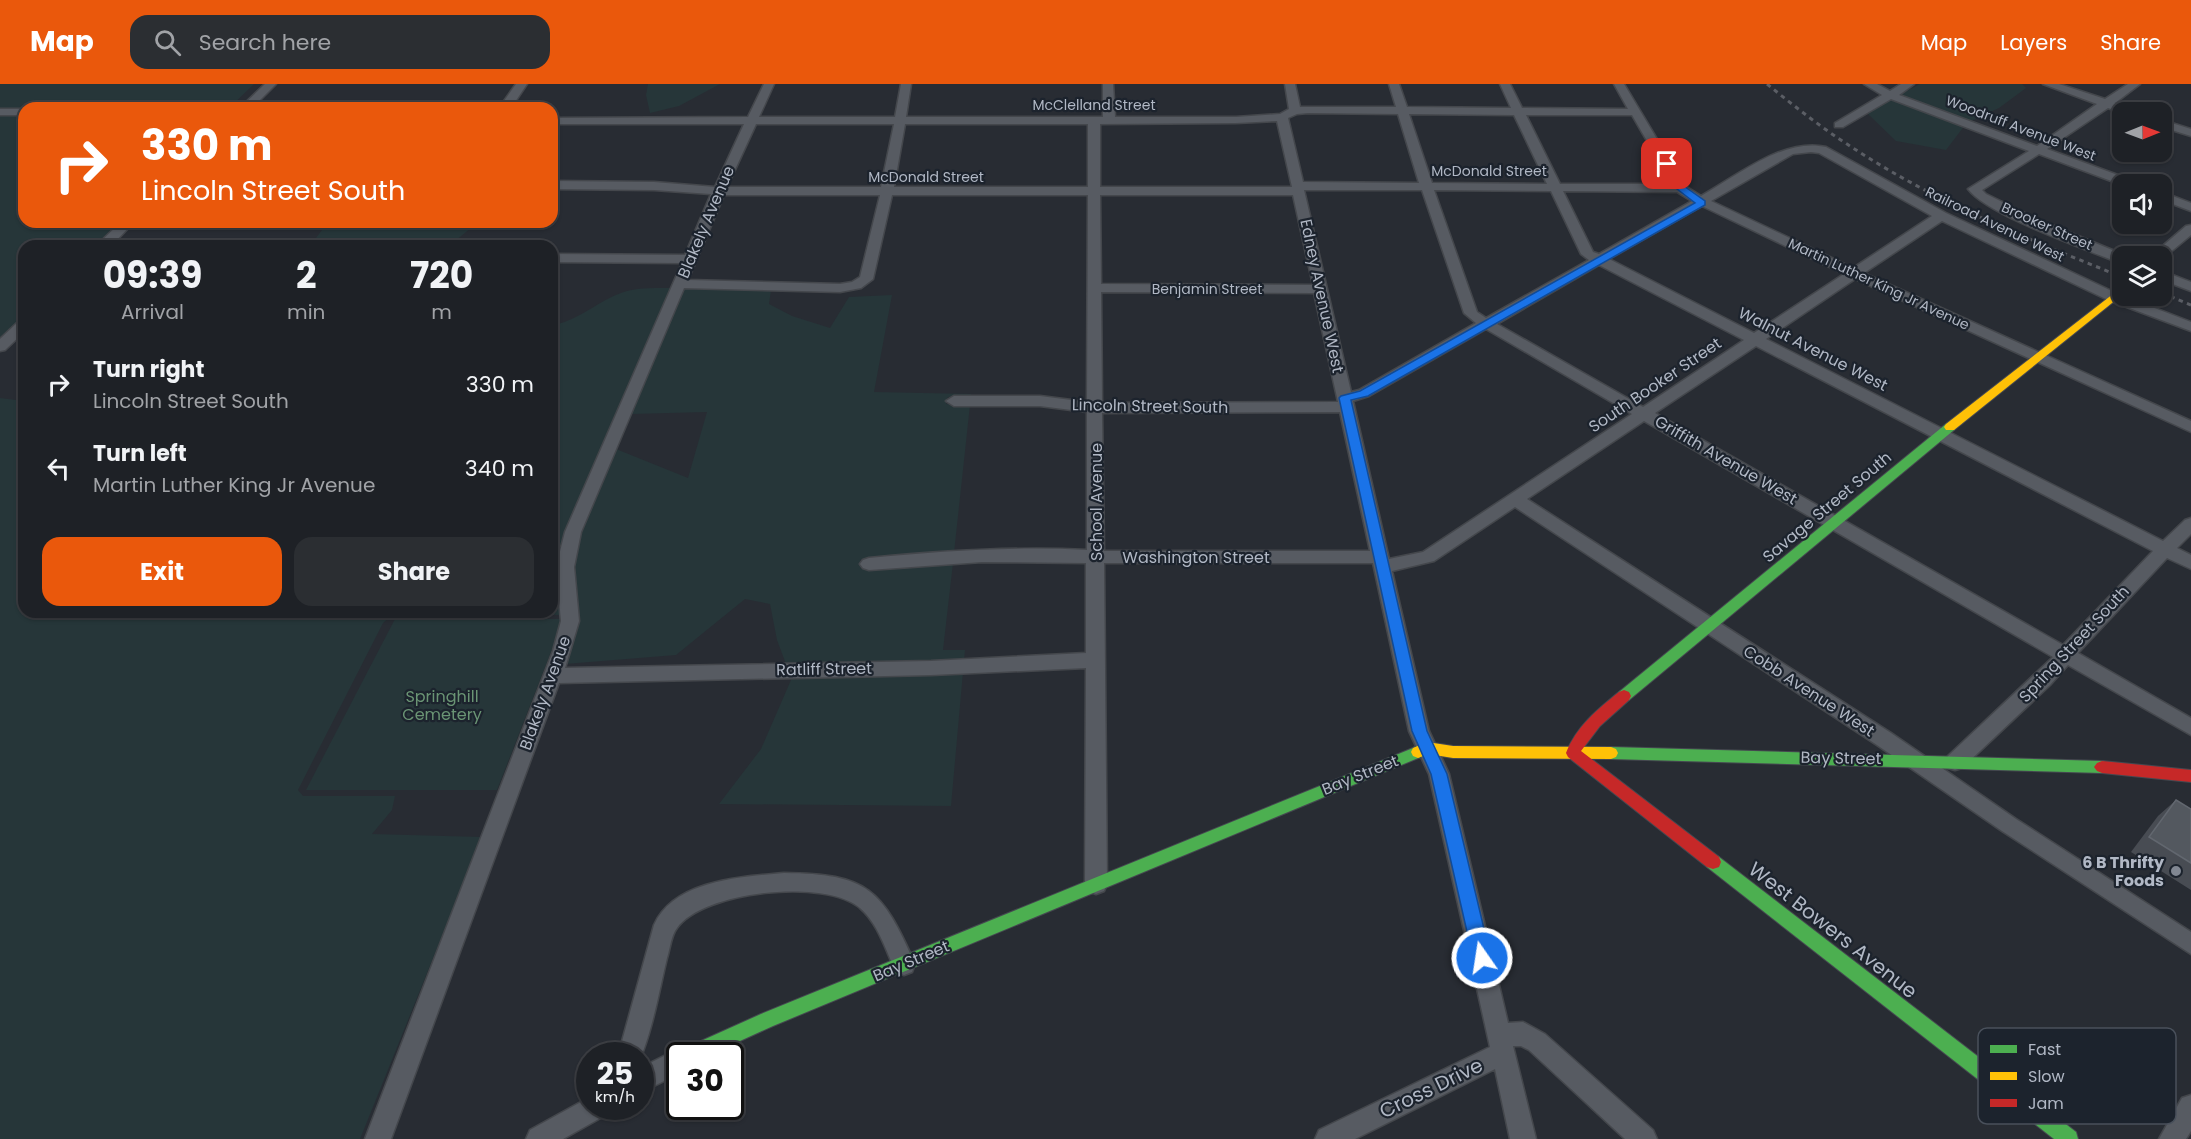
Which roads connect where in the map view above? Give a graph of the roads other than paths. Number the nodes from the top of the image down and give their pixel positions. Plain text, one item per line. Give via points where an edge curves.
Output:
1 (271, 84) edge
2 (522, 84) edge
3 (769, 84) edge
4 (906, 84) edge
5 (1108, 84) edge
6 (1290, 84) edge
7 (1394, 84) edge
8 (1505, 84) edge
9 (1618, 84) edge
10 (1869, 84) edge
11 (1909, 84) edge
12 (2048, 84) edge
13 (2135, 84) edge
14 (1889, 95) junction
15 (252, 102) edge
16 (509, 102) edge
17 (2105, 104) junction
18 (2112, 106) edge
19 (1404, 111) junction
20 (1518, 111) junction
21 (0, 112) edge
22 (18, 112) edge
23 (1635, 112) junction
24 (1289, 114) junction
25 (558, 120) edge
26 (750, 120) junction
27 (901, 120) junction
28 (1101, 120) junction
29 (1839, 126) dead end
30 (2172, 126) edge
31 (2191, 133) edge
32 (2038, 150) junction
33 (1790, 151) joint
34 (2112, 177) edge
35 (558, 185) edge
36 (1427, 186) junction
37 (1554, 187) junction
38 (1299, 188) junction
39 (1680, 188) junction
40 (719, 191) junction
41 (886, 192) junction
42 (1093, 192) junction
43 (2172, 200) edge
44 (1702, 203) junction
45 (2191, 207) edge
46 (1941, 216) junction
47 (122, 228) edge
48 (2191, 229) edge
49 (109, 240) edge
50 (2170, 246) edge
51 (2112, 255) edge
52 (558, 258) edge
53 (690, 259) junction
54 (1598, 260) junction
55 (1855, 273) junction
56 (2172, 279) edge
57 (680, 284) junction
58 (2191, 287) edge
59 (1092, 288) junction
60 (1322, 289) junction
61 (2112, 297) edge
62 (2112, 298) edge
63 (2136, 306) edge
64 (1488, 323) junction
65 (2191, 327) edge
66 (18, 330) edge
67 (1756, 340) junction
68 (0, 347) edge
69 (2036, 356) junction
70 (954, 401) dead end
71 (1346, 403) junction
72 (1096, 408) junction
73 (1645, 413) junction
74 (2191, 426) edge
75 (1940, 434) junction
76 (1517, 500) junction
77 (1835, 523) junction
78 (2191, 524) edge
79 (2165, 549) junction
80 (1095, 557) junction
81 (1381, 562) junction
82 (2191, 563) edge
83 (869, 564) dead end
84 (1709, 626) junction
85 (2066, 655) junction
86 (1095, 660) junction
87 (552, 676) junction
88 (2191, 727) edge
89 (1427, 748) junction
90 (1573, 753) junction
91 (1914, 760) junction
92 (1955, 762) junction
93 (2191, 776) edge
94 (1096, 884) junction
95 (2191, 944) edge
96 (903, 964) junction
97 (634, 1042) edge
98 (720, 1042) edge
99 (1501, 1044) junction
100 (1978, 1068) edge
101 (2191, 1107) edge
102 (576, 1118) edge
103 (2050, 1124) edge
104 (378, 1139) edge
105 (539, 1139) edge
106 (1328, 1139) edge
107 (1523, 1139) edge
108 (1644, 1139) edge
109 (2069, 1139) edge
110 (2172, 1139) edge

1 - 15 street
2 - 16 street
3 - 26 street, Blakely Avenue
4 - 27 street
5 - 28 street, School Avenue
6 - 24 street, Edney Avenue West
7 - 19 street, Griffith Avenue West
8 - 20 street, Walnut Avenue West
9 - 23 street, Martin Luther King Jr Avenue
10 - 14 street, Woodruff Avenue West
11 - 14 street
12 - 17 street
13 - 17 street
14 - 29 street
14 - 32 street, Woodruff Avenue West
17 - 18 street
17 - 32 street
19 - 20 street, McClelland Street
19 - 24 street, McClelland Street
19 - 36 street, Griffith Avenue West
20 - 23 street, McClelland Street
20 - 37 street, Walnut Avenue West
21 - 22 street
23 - 39 street, Martin Luther King Jr Avenue
24 - 28 street, McClelland Street via 1236,120
24 - 38 street, Edney Avenue West
25 - 26 street, McClelland Street
26 - 27 street, McClelland Street
26 - 40 street, Blakely Avenue
27 - 28 street, McClelland Street
27 - 41 street
28 - 42 street, School Avenue
30 - 31 street
32 - 34 street, Woodruff Avenue West
32 - 51 street, Brooker Street via 1974,189 1982,197 2034,223
33 - 44 street, Lincoln Street South
33 - 46 street, Railroad Avenue West via 1822,150
35 - 40 street, McDonald Street
36 - 37 street, McDonald Street
36 - 38 street, McDonald Street
36 - 64 street, Griffith Avenue West via 1472,313
37 - 39 street, McDonald Street
37 - 54 street, Walnut Avenue West via 1582,246
38 - 42 street, McDonald Street
38 - 60 street, Edney Avenue West
39 - 44 street, Martin Luther King Jr Avenue
40 - 41 street, McDonald Street
40 - 53 street, Blakely Avenue
41 - 42 street, McDonald Street
41 - 57 street via 868,276 856,285 840,288
42 - 59 street, School Avenue
43 - 45 street
44 - 54 street, Lincoln Street South
44 - 55 street, Martin Luther King Jr Avenue
46 - 55 street, South Booker Street
46 - 61 street, Railroad Avenue West
47 - 49 street
48 - 50 street
52 - 53 street
53 - 57 street, Blakely Avenue
54 - 64 street, Lincoln Street South
54 - 67 street, Walnut Avenue West
55 - 67 street, South Booker Street
55 - 69 street, Martin Luther King Jr Avenue
56 - 58 street
57 - 87 street, Blakely Avenue via 568,547 565,567 570,621
59 - 60 street, Benjamin Street
59 - 72 street, School Avenue
60 - 71 street, Edney Avenue West
62 - 69 street, Savage Street South
63 - 65 street, Railroad Avenue West
64 - 71 street, Lincoln Street South
64 - 73 street, Griffith Avenue West
66 - 68 street
67 - 73 street, South Booker Street
67 - 75 street, Walnut Avenue West
69 - 74 street, Martin Luther King Jr Avenue
69 - 75 street, Savage Street South
70 - 72 street, Lincoln Street South via 1040,401
71 - 72 street, Lincoln Street South
71 - 81 street, Edney Avenue West
72 - 80 street, School Avenue
73 - 76 street, South Booker Street
73 - 77 street, Griffith Avenue West
75 - 77 street, Savage Street South
75 - 79 street, Walnut Avenue West
76 - 81 street, South Booker Street via 1428,557
76 - 84 street, Cobb Avenue West
77 - 84 street, Savage Street South
77 - 85 street, Griffith Avenue West
78 - 79 street, Spring Street South
79 - 82 street, Walnut Avenue West
79 - 85 street, Spring Street South
80 - 81 street, Washington Street
80 - 83 street, Washington Street via 905,559
80 - 86 street, School Avenue
81 - 89 street, Edney Avenue West via 1419,731
84 - 90 street, Savage Street South via 1587,728
84 - 91 street, Cobb Avenue West
85 - 88 street, Griffith Avenue West
85 - 92 street, Spring Street South
86 - 87 street, Ratliff Street via 931,668
86 - 94 street, School Avenue
87 - 104 street, Blakely Avenue
89 - 90 street, Bay Street via 1453,752
89 - 94 street, Bay Street
89 - 99 street, Edney Avenue West via 1439,774
90 - 91 street, Bay Street
90 - 100 street, West Bowers Avenue
91 - 92 street, Bay Street
91 - 95 street, Cobb Avenue West
92 - 93 street, Bay Street via 2114,767
94 - 96 street, Bay Street
96 - 97 street via 874,908 851,890 812,883 774,884 703,897 679,910 665,925
96 - 98 street, Bay Street
99 - 106 street, Cross Drive
99 - 107 street, Edney Avenue West
99 - 108 street via 1522,1034 1537,1042
101 - 110 street
102 - 105 street
103 - 109 street, West Bowers Avenue

